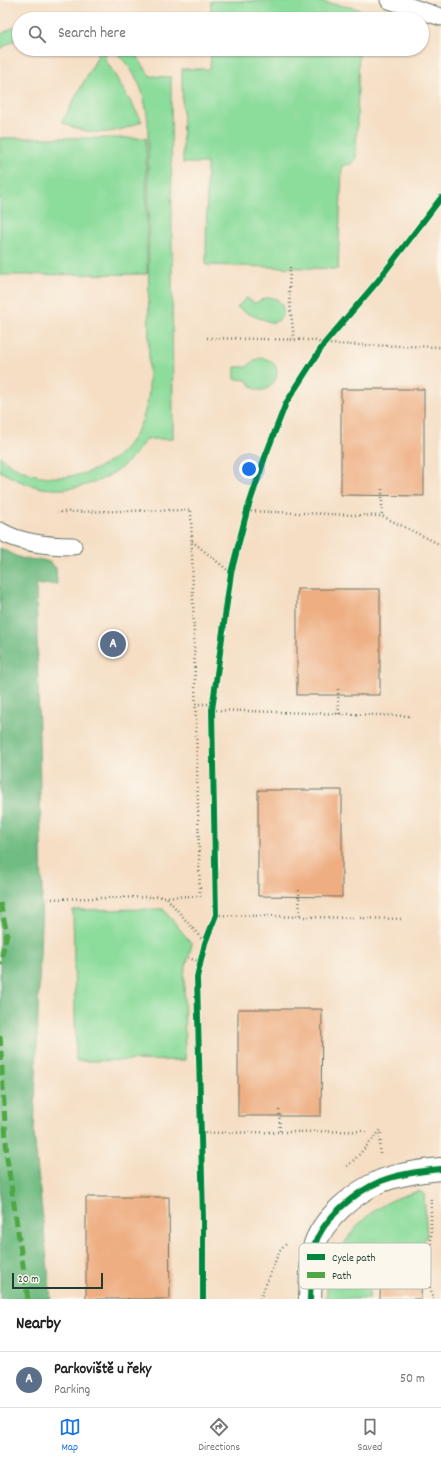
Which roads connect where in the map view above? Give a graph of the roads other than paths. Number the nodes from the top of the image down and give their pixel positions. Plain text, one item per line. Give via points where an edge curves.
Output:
1 (389, 0) edge
2 (426, 12) edge
3 (429, 13) edge
4 (441, 17) edge
5 (0, 531) edge
6 (73, 546) dead end
7 (436, 1169) edge
8 (316, 1243) edge
9 (310, 1289) edge
10 (310, 1299) edge

1 - 2 lane
3 - 4 lane
5 - 6 lane via 8,536 50,546
7 - 8 street via 380,1182 360,1193 332,1216
9 - 10 street

